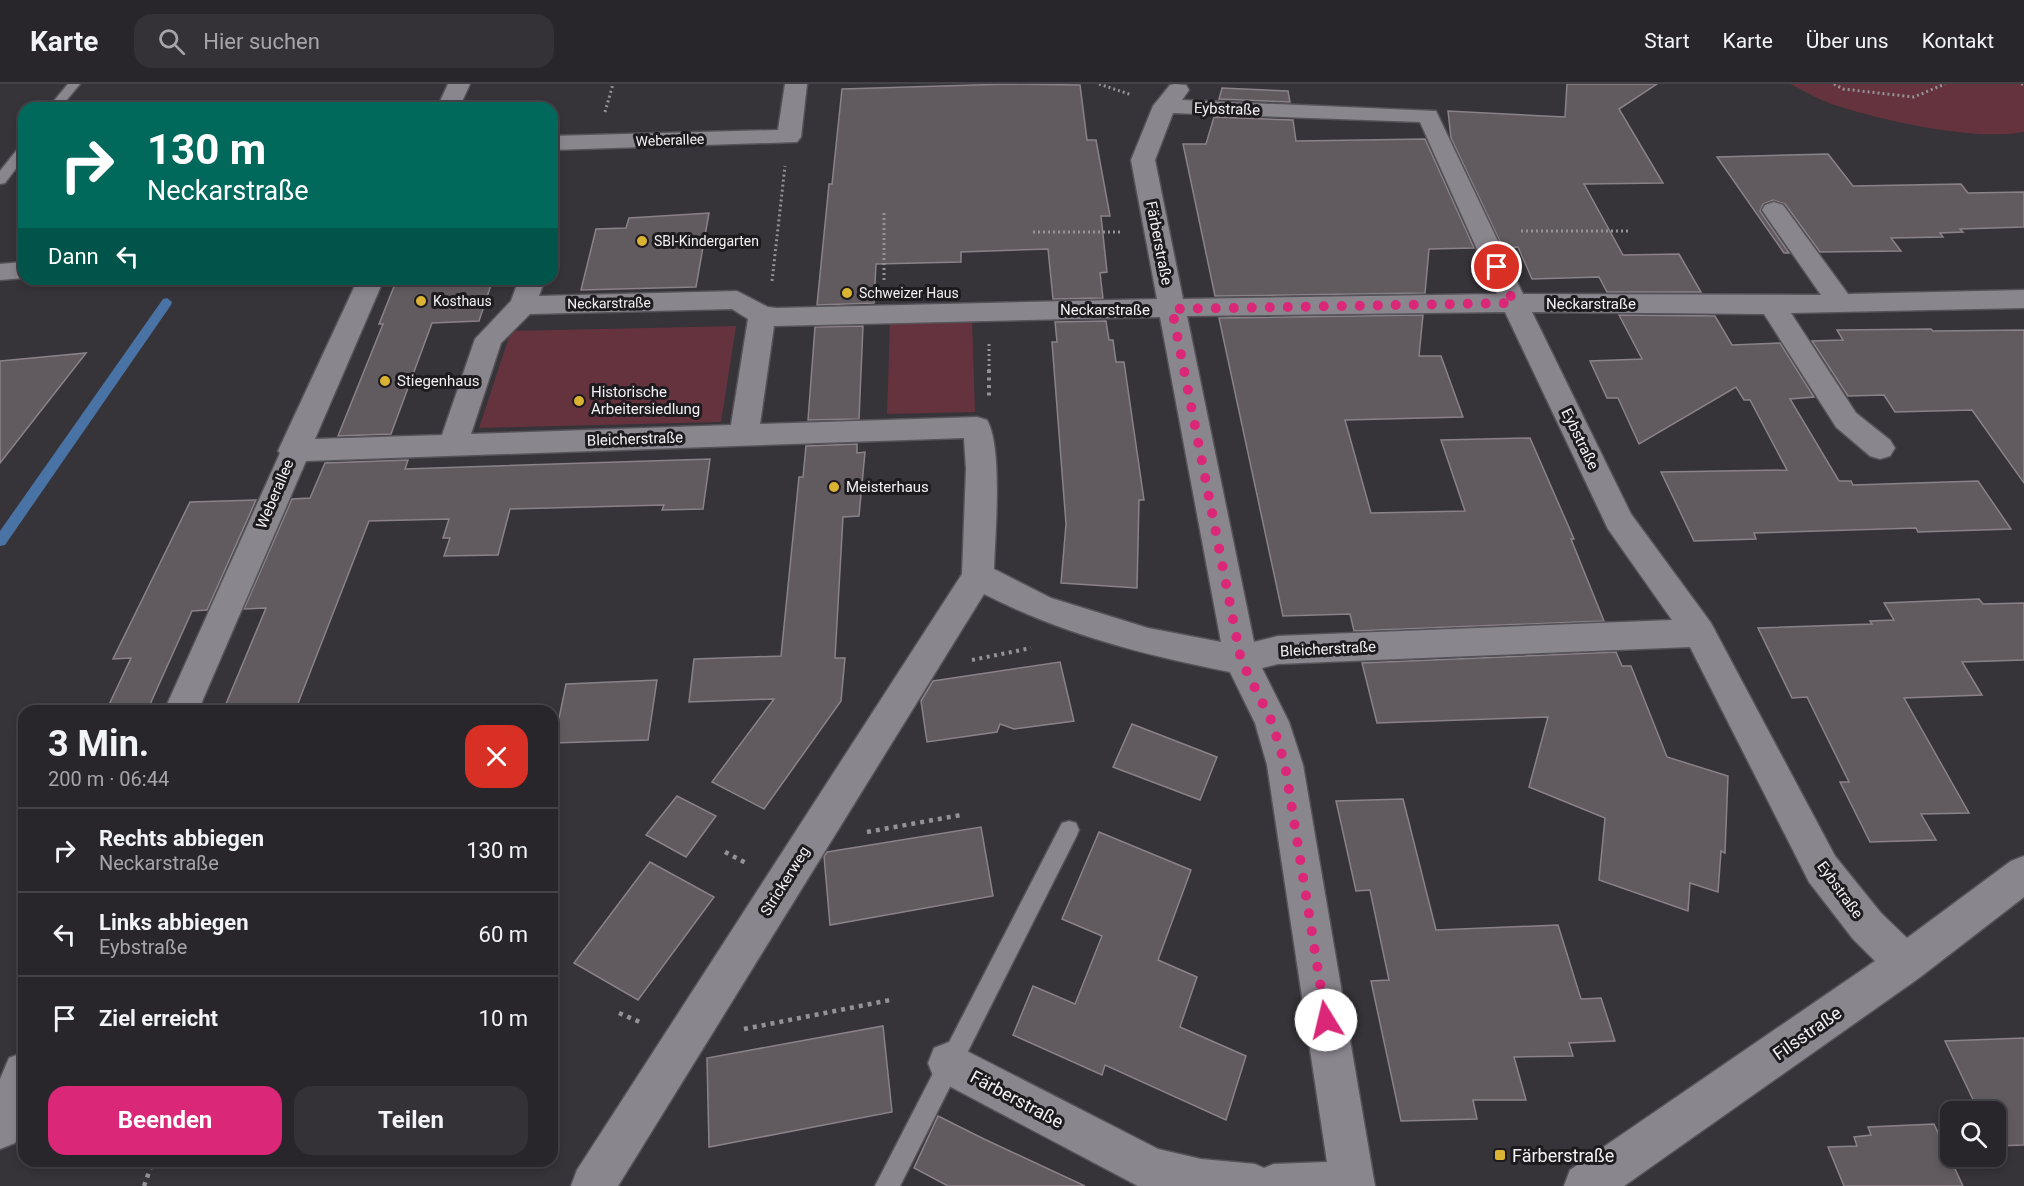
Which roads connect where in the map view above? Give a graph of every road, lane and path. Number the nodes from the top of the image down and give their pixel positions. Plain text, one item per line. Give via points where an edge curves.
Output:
1 (74, 84) edge
2 (459, 84) edge
3 (796, 84) edge
4 (1834, 84) edge
5 (1945, 84) edge
6 (1173, 95) edge
7 (59, 102) edge
8 (451, 102) edge
9 (789, 136) junction
10 (558, 142) edge
11 (18, 157) edge
12 (0, 180) edge
13 (1774, 210) dead end
14 (884, 213) dead end
15 (1629, 231) dead end
16 (1033, 232) dead end
17 (1157, 232) junction
18 (1481, 232) junction
19 (18, 270) edge
20 (0, 272) edge
21 (368, 285) edge
22 (530, 285) edge
23 (2024, 299) edge
24 (1514, 303) junction
25 (1840, 303) junction
26 (523, 305) junction
27 (1772, 305) junction
28 (1172, 309) junction
29 (990, 310) junction
30 (884, 313) junction
31 (762, 316) junction
32 (977, 426) junction
33 (744, 436) junction
34 (453, 445) junction
35 (1880, 448) dead end
36 (293, 451) junction
37 (978, 576) junction
38 (1699, 633) junction
39 (1241, 660) junction
40 (184, 705) edge
41 (961, 815) dead end
42 (1069, 830) dead end
43 (810, 842) junction
44 (2024, 874) edge
45 (1905, 964) junction
46 (890, 999) dead end
47 (684, 1041) junction
48 (949, 1062) junction
49 (18, 1087) edge
50 (0, 1128) edge
51 (151, 1167) edge
52 (1352, 1185) edge
53 (144, 1186) edge
54 (593, 1186) edge
55 (887, 1186) edge
56 (1255, 1186) edge
57 (1274, 1186) edge
58 (1586, 1186) edge

1 - 7 lane
2 - 8 street
3 - 9 street
4 - 5 path via 1843,89 1914,97
6 - 17 street, Färberstraße via 1151,134 1143,160
6 - 18 street, Eybstraße via 1428,116
9 - 10 street, Weberallee
9 - 31 path via 771,288
11 - 12 lane
13 - 25 street
14 - 30 path
15 - 18 path
16 - 17 path
17 - 28 street, Färberstraße
18 - 24 street, Eybstraße
19 - 20 street
21 - 36 street, Weberallee
22 - 26 street
23 - 25 street, Neckarstraße
24 - 27 street, Neckarstraße
24 - 28 street, Neckarstraße
24 - 38 street, Eybstraße via 1619,521
25 - 27 street, Neckarstraße
26 - 31 street, Neckarstraße via 737,300
26 - 34 street via 489,339
27 - 35 street via 1846,420
28 - 29 street, Neckarstraße
28 - 39 street, Färberstraße
29 - 30 street, Neckarstraße
29 - 32 path via 988,410
30 - 31 street, Neckarstraße
31 - 33 street
32 - 33 street, Bleicherstraße
32 - 37 street via 981,469
33 - 34 street, Bleicherstraße
34 - 36 street, Bleicherstraße
36 - 40 street, Weberallee
37 - 39 street, Bleicherstraße via 1052,612 1148,642
37 - 43 street, Strickerweg
38 - 39 street, Bleicherstraße via 1278,650
38 - 45 street, Eybstraße via 1822,869 1867,926
39 - 52 street, Färberstraße via 1272,722 1285,765
41 - 43 path
42 - 48 lane
43 - 47 street, Strickerweg
44 - 45 street, Filsstraße
45 - 58 street, Filsstraße
46 - 47 path
47 - 54 street, Strickerweg
48 - 55 lane
48 - 56 street, Färberstraße via 1152,1170 1201,1181
49 - 50 street
51 - 53 path
52 - 57 street, Färberstraße

